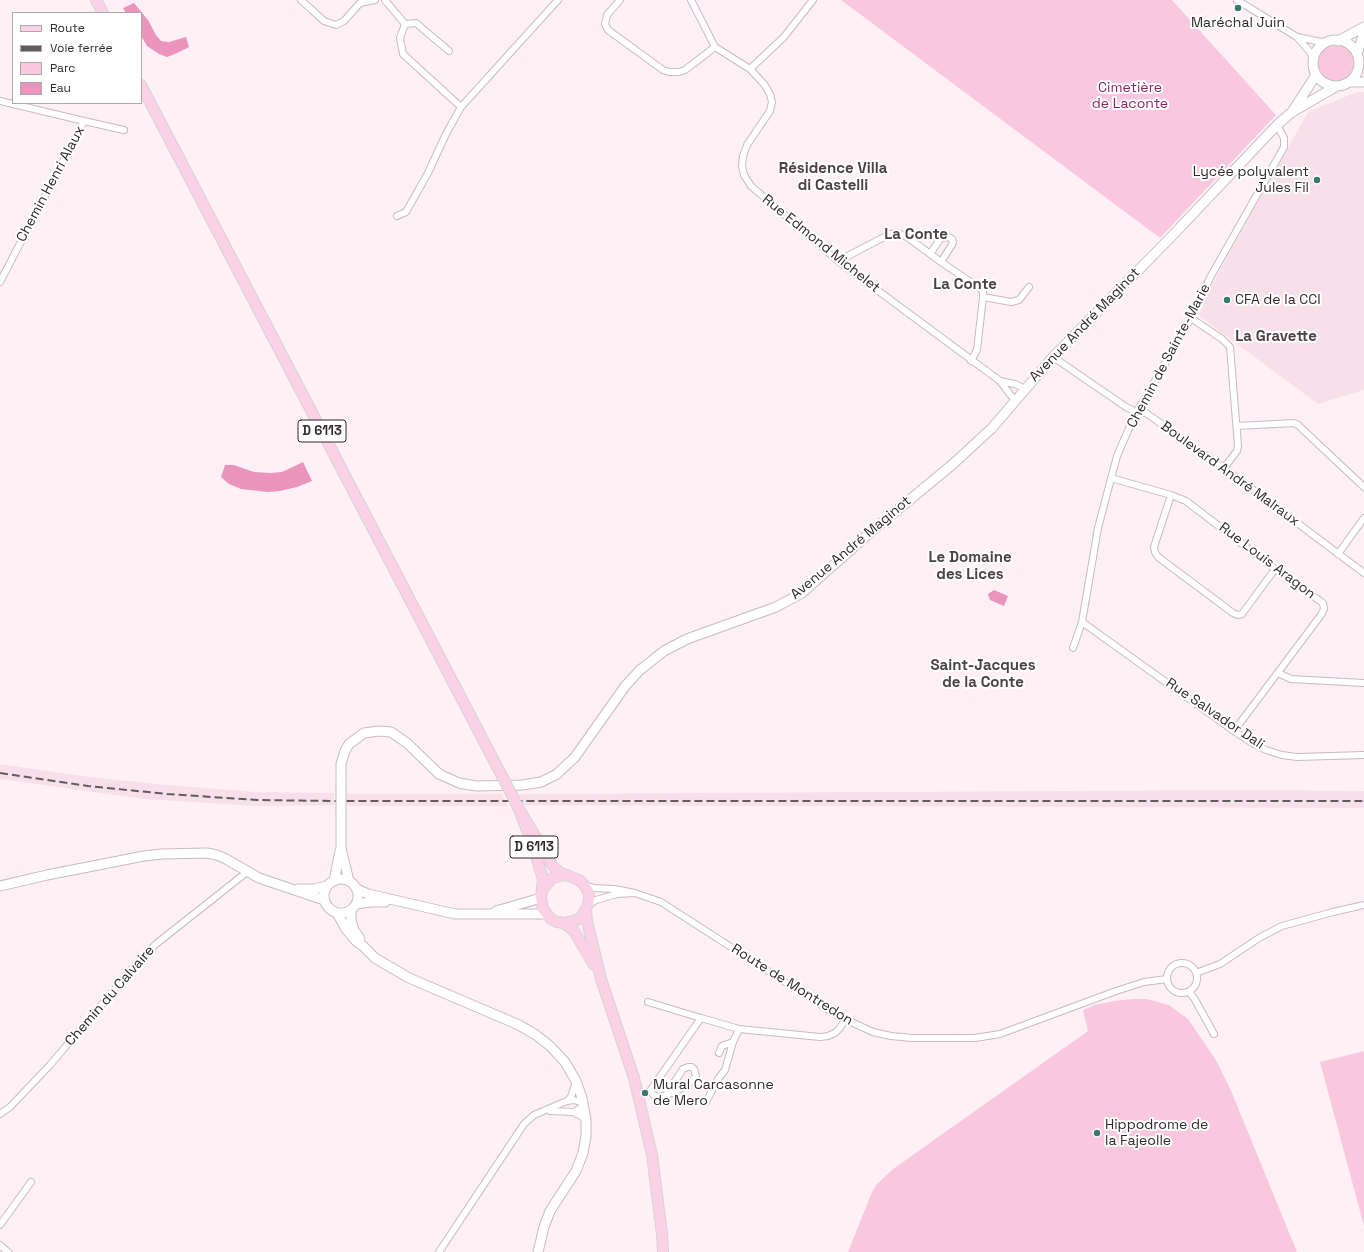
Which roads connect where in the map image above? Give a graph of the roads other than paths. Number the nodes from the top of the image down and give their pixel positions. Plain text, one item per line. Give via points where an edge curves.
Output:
1 (97, 0) edge
2 (301, 0) edge
3 (375, 0) edge
4 (384, 0) edge
5 (620, 0) edge
6 (691, 0) edge
7 (813, 0) edge
8 (1237, 0) edge
9 (555, 1) edge
10 (103, 12) edge
11 (405, 24) junction
12 (1364, 27) edge
13 (1364, 33) edge
14 (1297, 37) junction
15 (1338, 40) junction
16 (1326, 43) junction
17 (715, 47) junction
18 (449, 51) dead end
19 (1313, 59) junction
20 (1360, 61) edge
21 (750, 69) junction
22 (1316, 75) junction
23 (1349, 82) junction
24 (1364, 82) edge
25 (1337, 86) junction
26 (142, 87) edge
27 (0, 101) edge
28 (12, 104) edge
29 (14, 104) edge
30 (461, 107) junction
31 (1292, 112) junction
32 (84, 121) junction
33 (1277, 125) junction
34 (124, 130) dead end
35 (397, 216) dead end
36 (930, 254) junction
37 (838, 261) junction
38 (941, 262) junction
39 (0, 282) edge
40 (1029, 287) dead end
41 (983, 297) junction
42 (1191, 318) junction
43 (1053, 356) junction
44 (972, 361) junction
45 (1000, 381) junction
46 (1012, 383) junction
47 (1025, 389) junction
48 (1007, 391) junction
49 (1015, 401) junction
50 (1136, 412) junction
51 (1237, 426) junction
52 (1224, 468) junction
53 (1112, 478) junction
54 (1364, 487) edge
55 (1171, 495) junction
56 (1364, 518) edge
57 (1338, 554) junction
58 (1275, 569) junction
59 (1364, 573) edge
60 (1082, 622) junction
61 (1073, 648) dead end
62 (1278, 673) junction
63 (1364, 683) edge
64 (1234, 731) junction
65 (1364, 755) edge
66 (518, 807) junction
67 (341, 848) junction
68 (247, 872) junction
69 (566, 875) junction
70 (349, 881) junction
71 (330, 883) junction
72 (584, 885) junction
73 (0, 886) edge
74 (287, 888) junction
75 (356, 889) junction
76 (542, 893) junction
77 (635, 893) junction
78 (324, 900) junction
79 (393, 901) junction
80 (1364, 905) edge
81 (354, 907) junction
82 (587, 908) junction
83 (337, 913) junction
84 (486, 914) junction
85 (546, 914) junction
86 (564, 923) junction
87 (363, 946) junction
88 (1196, 973) junction
89 (601, 979) junction
90 (1167, 979) junction
91 (1189, 992) junction
92 (648, 1002) dead end
93 (701, 1018) junction
94 (845, 1020) junction
95 (739, 1029) junction
96 (1214, 1034) dead end
97 (734, 1042) junction
98 (719, 1053) dead end
99 (576, 1081) junction
100 (666, 1095) junction
101 (567, 1101) junction
102 (706, 1102) dead end
103 (583, 1103) junction
104 (543, 1112) junction
105 (573, 1112) junction
106 (0, 1114) edge
107 (586, 1120) junction
108 (31, 1182) dead end
109 (0, 1225) edge
110 (0, 1245) edge
111 (8, 1252) edge
112 (439, 1252) edge
113 (538, 1252) edge
114 (663, 1252) edge

1 - 10 main road
2 - 3 street via 324,21 336,26 360,3
4 - 11 street
5 - 17 street via 607,15 605,24 608,30 663,70 685,70
6 - 17 street
7 - 21 street via 784,37
8 - 14 street
9 - 30 street
11 - 18 street via 416,23
11 - 30 street via 400,38 403,54
12 - 15 street
13 - 20 street
14 - 16 street
14 - 19 street
15 - 16 street
15 - 20 street via 1352,47
16 - 19 street via 1318,49
17 - 21 street
19 - 22 street
20 - 23 street via 1355,77
21 - 37 street, Rue Edmond Michelet via 764,84 772,102 770,111 747,145 742,166 744,175 751,186
22 - 25 street via 1321,81
22 - 31 street, Avenue André Maginot
23 - 24 street
23 - 25 street
25 - 31 street, Avenue André Maginot
26 - 66 main road, D 6113, bridge
27 - 28 street, Chemin Henri Alaux
29 - 32 street, Chemin Henri Alaux
30 - 35 street via 406,212
31 - 33 street, Avenue André Maginot
32 - 34 street
32 - 39 street, Chemin Henri Alaux
33 - 42 street, Chemin de Sainte-Marie via 1285,141 1284,147 1211,276
33 - 43 street, Avenue André Maginot
36 - 37 street via 907,236 897,233 890,234
36 - 38 street
36 - 38 street via 942,238 949,236 953,243
37 - 44 street, Rue Edmond Michelet
38 - 41 street via 981,289
40 - 41 street via 1019,300 1011,302
41 - 44 street via 977,350
42 - 50 street, Chemin de Sainte-Marie
42 - 51 street via 1230,347
43 - 47 street, Avenue André Maginot
43 - 50 street, Boulevard André Malraux
44 - 45 street, Rue Edmond Michelet
45 - 46 street, Rue Edmond Michelet
45 - 48 street, Rue Edmond Michelet
46 - 47 street, Rue Edmond Michelet
46 - 48 street
47 - 49 street, Avenue André Maginot
48 - 49 street, Rue Edmond Michelet
49 - 67 street, Avenue André Maginot, bridge via 992,428 802,593 776,608 687,639 664,651 640,670 626,685 575,758 557,774 541,782 522,785 476,786 459,783 439,774 407,743 391,732 379,730 364,733 349,744 341,764
50 - 52 street, Boulevard André Malraux via 1146,413
50 - 53 street, Chemin de Sainte-Marie via 1117,456
51 - 52 street via 1237,451
51 - 54 street via 1294,423
52 - 57 street, Boulevard André Malraux
53 - 55 street, Rue Louis Aragon
53 - 60 street, Chemin de Sainte-Marie via 1098,528
55 - 58 street, Rue Louis Aragon via 1186,501
55 - 58 street via 1154,552 1158,558 1233,613 1242,614
56 - 57 street
57 - 59 street, Boulevard André Malraux
58 - 62 street, Rue Louis Aragon via 1323,603 1324,609
60 - 61 street, Chemin de Sainte-Marie
60 - 64 street, Rue Salvador Dali
62 - 63 street via 1291,679
62 - 64 street, Rue Louis Aragon
64 - 65 street, Rue Salvador Dali via 1252,743 1282,755 1313,758
66 - 69 main road, D 6113 via 552,865
66 - 76 main road, D 6113 via 543,879
67 - 70 street
67 - 71 street
68 - 73 street via 217,855 162,854 54,873
68 - 74 street
68 - 106 street, Chemin du Calvaire via 156,944 50,1065
69 - 72 main road
69 - 76 main road via 552,878
70 - 71 street via 344,879
70 - 75 street
71 - 74 street via 314,889
71 - 78 street via 323,895
72 - 77 street, Route de Montredon
72 - 82 main road via 589,898
74 - 78 street
75 - 79 street
75 - 81 street via 358,899
76 - 84 street
76 - 85 main road via 541,904
77 - 82 street via 617,894 596,900
77 - 94 street, Route de Montredon via 661,902
78 - 83 street via 328,909
79 - 81 street via 370,902
79 - 84 street via 455,914
80 - 88 street via 1282,926 1220,964
81 - 83 street via 347,913
81 - 87 street via 351,921
82 - 86 main road via 577,920
82 - 89 main road via 587,921
83 - 87 street via 346,929
84 - 85 street
85 - 86 main road via 557,922
86 - 89 main road via 581,940
87 - 99 street via 374,958 409,978 519,1025 550,1046 565,1062
88 - 90 street via 1190,965 1177,964 1171,967
88 - 91 street via 1197,984
89 - 114 main road via 634,1078 652,1155
90 - 91 street via 1175,992
90 - 94 street, Route de Montredon via 1144,982 1000,1034 975,1038 891,1036
91 - 96 street
92 - 93 street
93 - 95 street
93 - 100 street via 650,1091 655,1096
94 - 95 street via 835,1033 820,1037
95 - 97 street
97 - 98 street via 722,1046
97 - 102 street via 725,1070
99 - 101 street
99 - 103 street
100 - 100 street via 676,1092 693,1080 696,1076 692,1067 683,1069
101 - 103 street
101 - 104 street
103 - 105 street via 581,1108
103 - 107 street
104 - 105 street
104 - 112 street via 534,1115 524,1124
105 - 107 street
107 - 113 street via 583,1153 576,1171 550,1211
108 - 109 street
110 - 111 street

